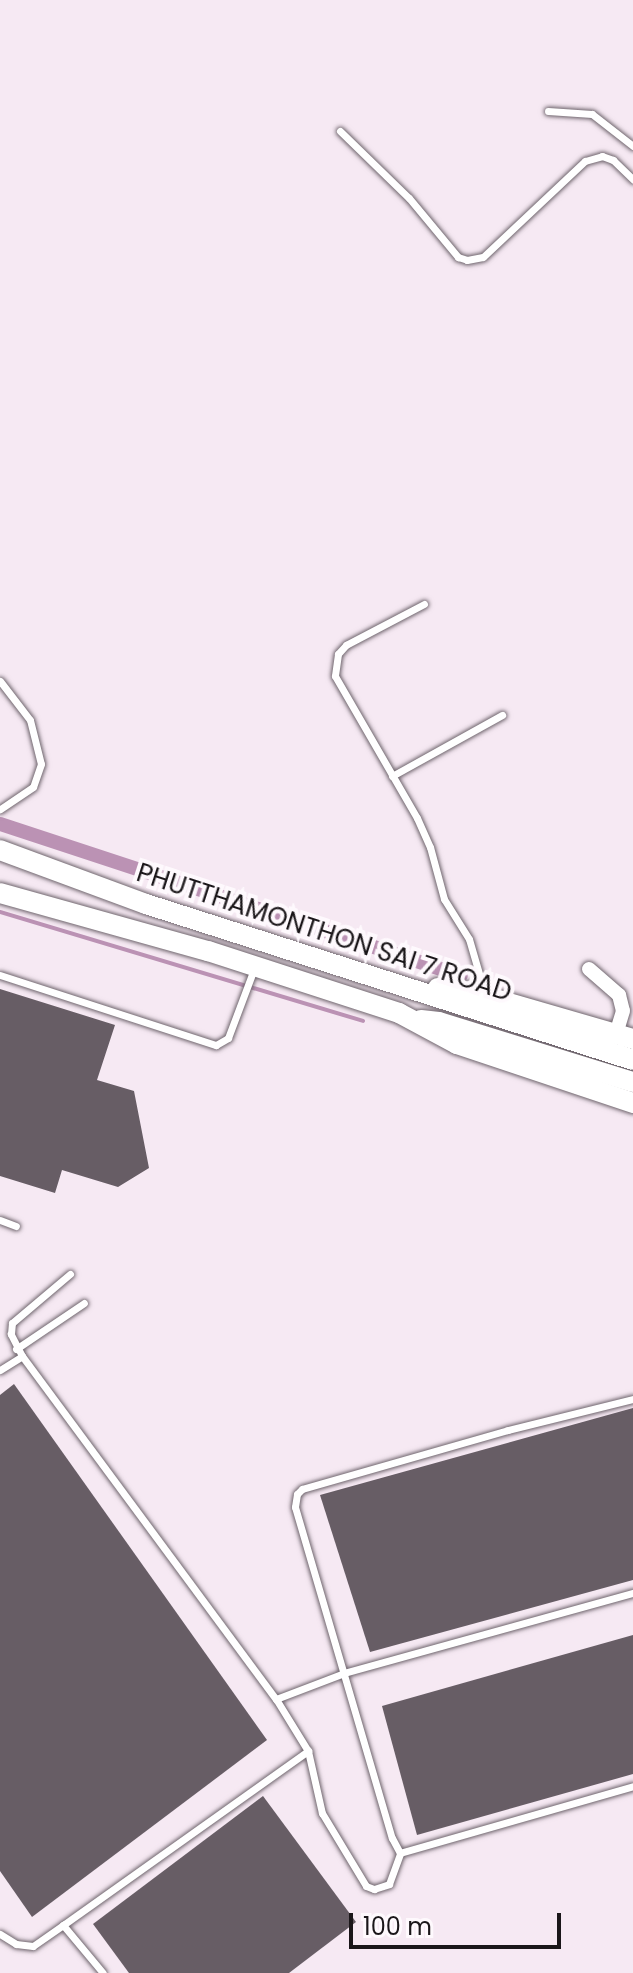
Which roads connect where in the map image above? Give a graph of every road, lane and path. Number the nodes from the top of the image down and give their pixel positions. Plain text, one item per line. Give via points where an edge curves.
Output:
1 (548, 111) dead end
2 (340, 131) dead end
3 (633, 146) edge
4 (633, 179) edge
5 (424, 604) dead end
6 (0, 681) edge
7 (502, 715) dead end
8 (392, 776) junction
9 (0, 809) edge
10 (0, 850) edge
11 (0, 893) edge
12 (255, 967) junction
13 (589, 969) dead end
14 (0, 975) edge
15 (418, 990) junction
16 (485, 995) junction
17 (413, 1019) junction
18 (624, 1036) edge
19 (633, 1060) edge
20 (633, 1082) edge
21 (633, 1103) edge
22 (0, 1220) edge
23 (16, 1226) dead end
24 (70, 1274) dead end
25 (84, 1303) dead end
26 (16, 1349) junction
27 (22, 1356) junction
28 (0, 1370) edge
29 (633, 1399) edge
30 (633, 1593) edge
31 (344, 1673) junction
32 (276, 1699) junction
33 (308, 1751) junction
34 (633, 1786) edge
35 (400, 1853) junction
36 (63, 1925) junction
37 (0, 1934) edge
38 (103, 1973) edge

1 - 3 lane via 592,114
2 - 4 lane via 409,198 458,257 467,260 483,257 585,161 602,156 613,160
5 - 8 lane via 346,645 334,665 340,690
6 - 9 lane via 30,720 41,764 33,787
7 - 8 lane
8 - 16 lane via 430,847 438,882 469,939
10 - 15 main road, PHUTTHAMONTHON SAI 7 ROAD via 146,904
11 - 12 main road, PHUTTHAMONTHON SAI 7 ROAD
12 - 14 lane via 228,1038 216,1045
12 - 17 main road, PHUTTHAMONTHON SAI 7 ROAD
13 - 18 street via 619,995
15 - 16 main road via 446,987
15 - 19 main road, PHUTTHAMONTHON SAI 7 ROAD
16 - 18 main road
17 - 20 main road via 439,1022
17 - 21 main road via 457,1044
22 - 23 lane
24 - 26 lane via 12,1323
25 - 26 lane
26 - 27 lane
27 - 28 lane
27 - 32 lane
29 - 31 lane via 302,1489 295,1507
30 - 31 lane
31 - 32 lane
31 - 35 lane
32 - 33 lane
33 - 35 lane via 322,1813 366,1886 389,1884
33 - 36 lane
34 - 35 lane
36 - 37 lane via 33,1946
36 - 38 lane

